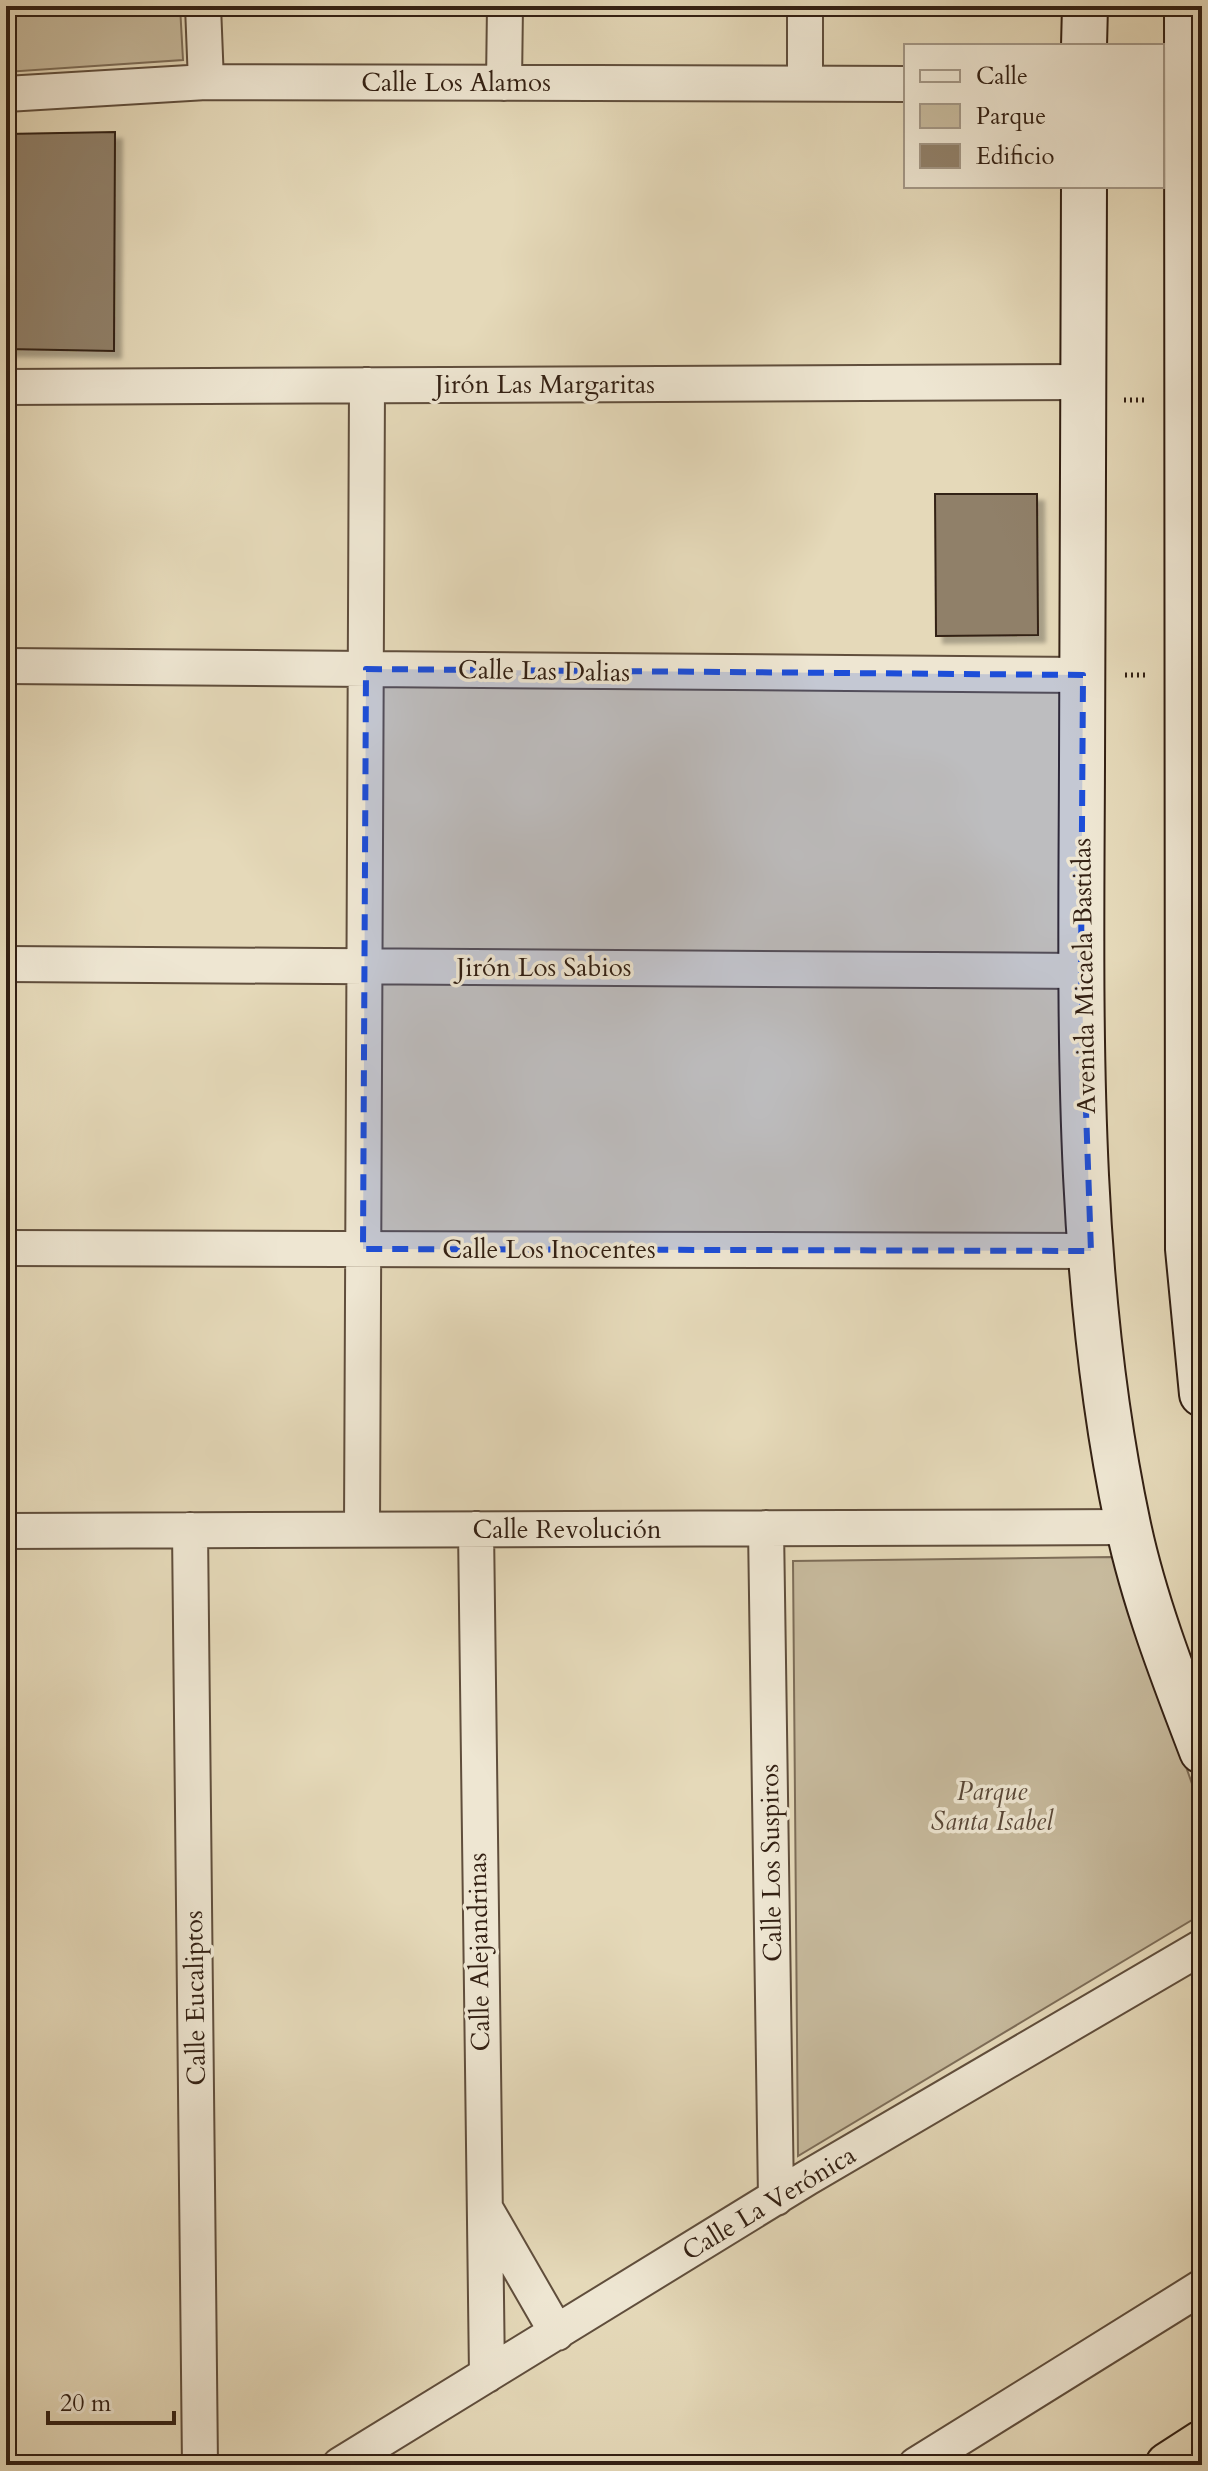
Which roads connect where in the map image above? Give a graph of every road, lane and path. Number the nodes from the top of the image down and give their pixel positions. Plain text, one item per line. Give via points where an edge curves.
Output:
1 (203, 6) edge
2 (505, 6) edge
3 (805, 6) edge
4 (1085, 6) edge
5 (1187, 6) edge
6 (1084, 44) edge
7 (206, 82) junction
8 (504, 83) junction
9 (805, 83) junction
10 (904, 84) edge
11 (1184, 84) edge
12 (6, 94) edge
13 (1084, 188) edge
14 (367, 385) junction
15 (6, 387) edge
16 (1193, 387) edge
17 (1083, 391) junction
18 (6, 666) edge
19 (366, 669) junction
20 (1188, 674) junction
21 (1083, 675) junction
22 (6, 964) edge
23 (364, 966) junction
24 (1081, 971) junction
25 (6, 1248) edge
26 (363, 1249) junction
27 (1091, 1251) junction
28 (1202, 1394) edge
29 (1128, 1527) junction
30 (766, 1528) junction
31 (362, 1529) junction
32 (476, 1529) junction
33 (190, 1530) junction
34 (6, 1531) edge
35 (1202, 1751) edge
36 (1202, 1947) edge
37 (776, 2198) junction
38 (482, 2203) junction
39 (1202, 2287) edge
40 (557, 2333) junction
41 (487, 2375) junction
42 (1202, 2443) edge
43 (200, 2465) edge
44 (340, 2465) edge
45 (916, 2465) edge
46 (1168, 2465) edge

1 - 7 street
2 - 8 street
3 - 9 street
4 - 6 street
5 - 11 street
7 - 8 street, Calle Los Alamos
7 - 12 street, Calle Los Alamos
8 - 9 street, Calle Los Alamos
9 - 10 street, Calle Los Alamos
11 - 16 street
13 - 17 street, Avenida Micaela Bastidas
14 - 15 street, Jirón Las Margaritas
14 - 17 street, Jirón Las Margaritas
14 - 19 street
16 - 17 path
16 - 20 street
17 - 21 street, Avenida Micaela Bastidas
18 - 19 street, Calle Las Dalias
19 - 21 street, Calle Las Dalias
19 - 23 street
20 - 21 path
20 - 28 street via 1188,1249
21 - 24 street, Avenida Micaela Bastidas
22 - 23 street, Jirón Los Sabios
23 - 24 street, Jirón Los Sabios
23 - 26 street
24 - 27 street, Avenida Micaela Bastidas
25 - 26 street, Calle Los Inocentes
26 - 27 street, Calle Los Inocentes
26 - 31 street
27 - 29 street, Avenida Micaela Bastidas
29 - 30 street, Calle Revolución
29 - 35 street, Avenida Micaela Bastidas
30 - 32 street, Calle Revolución
30 - 37 street, Calle Los Suspiros
31 - 32 street, Calle Revolución
31 - 33 street, Calle Revolución
32 - 38 street, Calle Alejandrinas
33 - 34 street, Calle Revolución
33 - 43 street, Calle Eucaliptos
36 - 37 street, Calle La Verónica
37 - 40 street, Calle La Verónica
38 - 40 street
38 - 41 street, Calle Alejandrinas
39 - 45 street
40 - 41 street, Calle La Verónica
41 - 44 street, Calle La Verónica
42 - 46 highway

